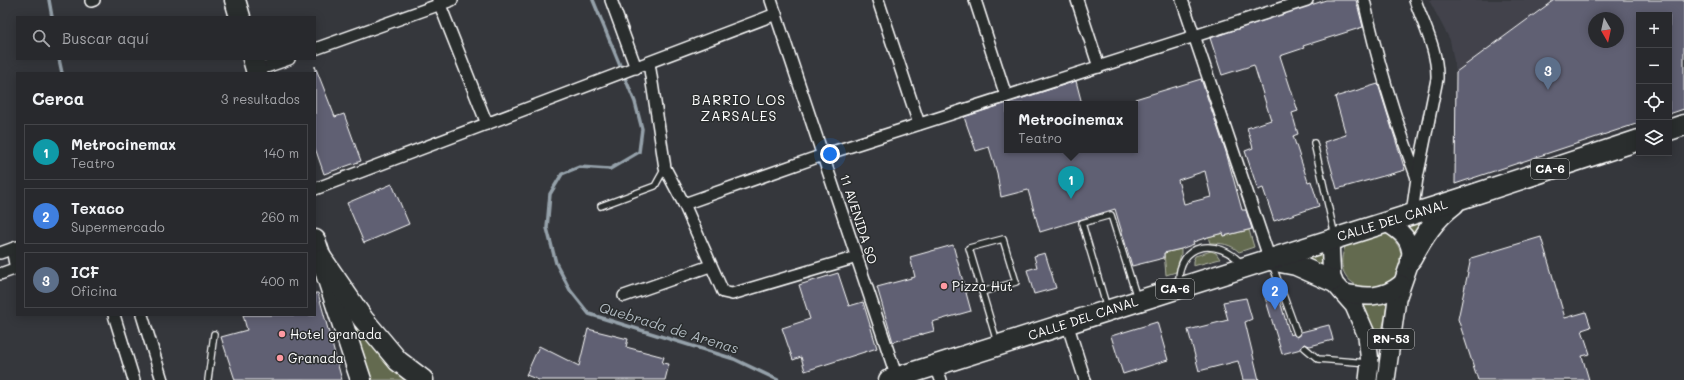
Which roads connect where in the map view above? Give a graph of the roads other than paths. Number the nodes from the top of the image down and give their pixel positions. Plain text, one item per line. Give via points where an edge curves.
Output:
1 (235, 0) edge
2 (452, 0) edge
3 (611, 0) edge
4 (771, 0) edge
5 (878, 0) edge
6 (974, 0) edge
7 (1077, 0) edge
8 (1182, 0) edge
9 (1307, 0) edge
10 (1364, 0) edge
11 (1414, 0) edge
12 (439, 2) edge
13 (776, 14) junction
14 (240, 16) edge
15 (1194, 36) junction
16 (316, 50) edge
17 (285, 60) edge
18 (649, 63) junction
19 (1099, 67) junction
20 (253, 69) edge
21 (632, 70) junction
22 (1006, 96) junction
23 (487, 124) junction
24 (919, 124) junction
25 (1684, 125) edge
26 (1672, 129) edge
27 (1636, 141) edge
28 (1314, 143) dead end
29 (823, 155) junction
30 (665, 168) junction
31 (1417, 178) junction
32 (316, 189) edge
33 (1460, 199) junction
34 (684, 204) junction
35 (601, 206) dead end
36 (1412, 213) junction
37 (1385, 222) junction
38 (1333, 239) junction
39 (316, 243) edge
40 (14, 248) edge
41 (0, 253) edge
42 (857, 257) junction
43 (322, 259) junction
44 (1411, 259) junction
45 (1270, 260) junction
46 (710, 266) junction
47 (1245, 267) junction
48 (16, 268) edge
49 (0, 274) edge
50 (1401, 284) junction
51 (1179, 287) junction
52 (1337, 287) junction
53 (982, 292) junction
54 (624, 296) dead end
55 (1138, 300) junction
56 (1108, 310) junction
57 (114, 316) edge
58 (142, 316) edge
59 (1067, 323) junction
60 (1297, 333) dead end
61 (214, 334) dead end
62 (998, 346) junction
63 (1305, 348) dead end
64 (1370, 363) junction
65 (939, 373) edge
66 (893, 379) edge
67 (134, 380) edge
68 (162, 380) edge
69 (208, 380) edge
70 (361, 380) edge
71 (423, 380) edge
72 (1085, 380) edge
73 (1368, 380) edge
74 (1386, 380) edge

1 - 14 highway
2 - 12 street
3 - 21 street
4 - 13 street, 11 AVENIDA SO
5 - 24 street
6 - 22 street
7 - 19 street
8 - 15 street
9 - 15 street
10 - 31 street via 1394,115
11 - 31 street via 1438,65
12 - 16 street
12 - 23 street
13 - 18 street
13 - 29 street, 11 AVENIDA SO
15 - 19 street
15 - 45 street
17 - 20 street
18 - 21 street
18 - 30 street
19 - 22 street
21 - 23 street
22 - 24 street
23 - 32 street
24 - 29 street
25 - 26 highway
27 - 33 highway, CA-6
28 - 38 lane
29 - 34 street
29 - 42 street, 11 AVENIDA SO
30 - 34 street
30 - 35 lane via 655,186
31 - 36 street
33 - 36 highway, CALLE DEL CANAL / CA-6
33 - 44 highway via 1433,223
34 - 46 street
36 - 37 highway, CALLE DEL CANAL / CA-6
37 - 38 highway, CALLE DEL CANAL / CA-6
37 - 44 main road via 1408,239
38 - 45 highway, CALLE DEL CANAL / CA-6
38 - 52 main road
39 - 43 highway
40 - 41 street
40 - 48 street
42 - 46 street via 732,294 722,292
42 - 66 street, 11 AVENIDA SO
43 - 70 highway
43 - 71 highway via 363,319 398,361
44 - 50 main road, RN-53
45 - 47 highway, CALLE DEL CANAL / CA-6
45 - 52 highway via 1296,265
45 - 60 lane
46 - 54 street
47 - 51 highway, CALLE DEL CANAL / CA-6
47 - 51 lane via 1231,253 1205,246 1192,251 1183,261
48 - 49 street
50 - 52 main road via 1386,294 1373,297 1356,296
50 - 74 main road, RN-53
51 - 55 highway, CALLE DEL CANAL / CA-6
52 - 64 main road, RN-53 via 1354,306 1362,320
53 - 53 lane via 969,248 1003,239 1016,282
53 - 62 lane
55 - 56 highway, CALLE DEL CANAL / CA-6
55 - 56 lane via 1111,215 1082,223
56 - 59 highway, CALLE DEL CANAL / CA-6
57 - 67 street
58 - 68 street
59 - 62 highway, CALLE DEL CANAL / CA-6
59 - 72 street
61 - 69 lane
62 - 65 highway, CALLE DEL CANAL / CA-6
63 - 64 lane via 1318,359
64 - 73 main road, RN-53
65 - 66 highway, CALLE DEL CANAL / CA-6

